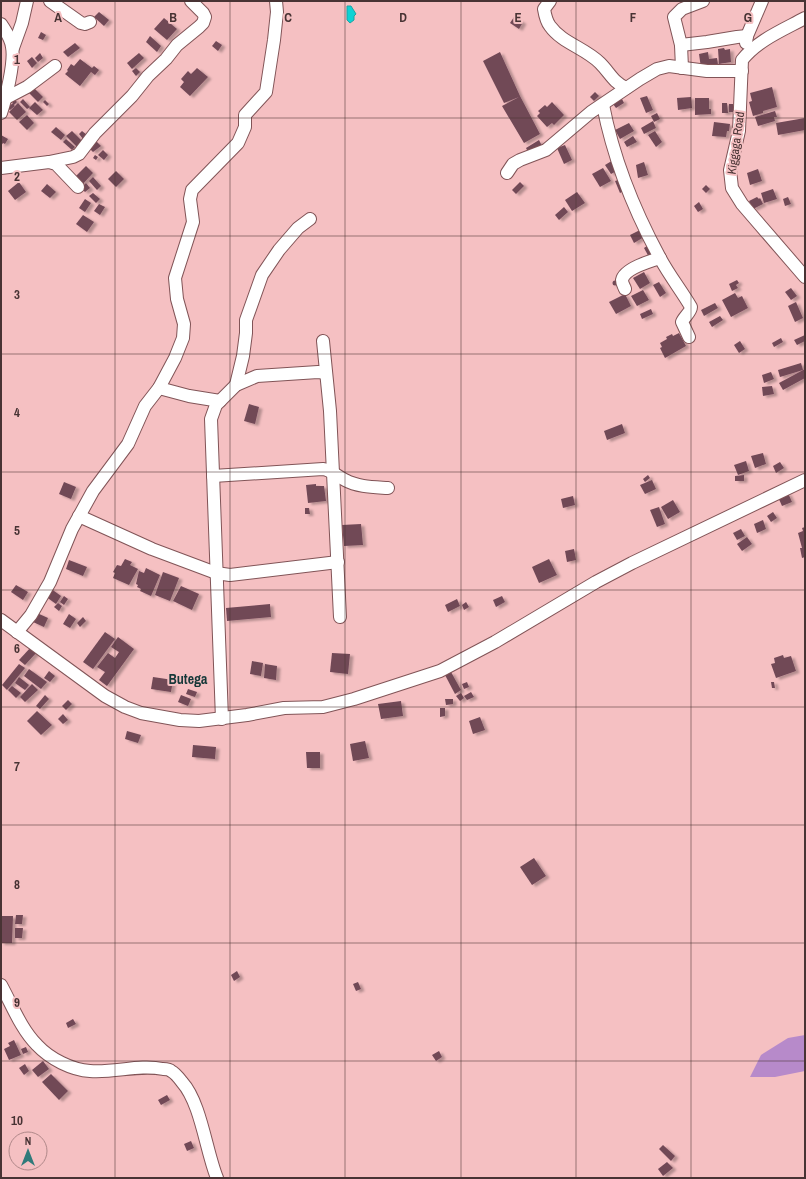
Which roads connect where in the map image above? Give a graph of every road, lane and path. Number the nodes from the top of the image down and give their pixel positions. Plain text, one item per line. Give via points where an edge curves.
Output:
1 (28, 1) edge
2 (50, 1) edge
3 (191, 1) edge
4 (276, 1) edge
5 (550, 1) edge
6 (703, 1) edge
7 (762, 1) edge
8 (805, 18) edge
9 (90, 22) dead end
10 (1, 24) edge
11 (747, 36) junction
12 (681, 45) junction
13 (13, 48) junction
14 (742, 65) junction
15 (55, 66) dead end
16 (682, 68) junction
17 (626, 88) junction
18 (6, 98) junction
19 (603, 105) junction
20 (1, 113) edge
21 (49, 162) junction
22 (1, 168) edge
23 (508, 173) dead end
24 (78, 187) dead end
25 (310, 219) dead end
26 (660, 258) junction
27 (805, 277) edge
28 (625, 290) dead end
29 (689, 337) dead end
30 (323, 341) dead end
31 (326, 373) junction
32 (236, 385) junction
33 (159, 388) junction
34 (220, 401) junction
35 (333, 474) junction
36 (213, 476) junction
37 (805, 480) edge
38 (388, 488) dead end
39 (79, 516) junction
40 (338, 562) junction
41 (216, 573) junction
42 (340, 617) dead end
43 (1, 620) edge
44 (17, 632) junction
45 (222, 719) junction
46 (1, 986) edge
47 (217, 1178) edge

1 - 13 street
2 - 9 street via 81,23
3 - 21 street via 203,13 203,23 177,44 132,96 95,133 79,154
4 - 33 street via 274,40 266,92 245,115 245,127 238,143 192,190 190,199 193,222 175,278 177,299 184,324 183,338 176,358
5 - 17 street via 544,9 549,26 589,54 618,84
6 - 12 street via 682,9 674,16
7 - 11 street, Kiggaga Road
8 - 14 street via 750,50
10 - 13 street
11 - 12 street
11 - 14 street, Kiggaga Road
12 - 16 street
13 - 18 street
14 - 16 street via 707,71
14 - 27 street, Kiggaga Road via 739,131 730,170 732,188 742,204
15 - 18 street via 27,87
16 - 17 street via 670,66 657,70
17 - 19 street
18 - 20 street
19 - 23 street via 546,150 514,164
19 - 26 street via 607,127 626,182
21 - 22 street
21 - 24 street via 56,164
25 - 32 street via 298,228 279,250 262,275 246,320 243,356
26 - 28 street via 632,269 624,276 622,282
26 - 29 street via 691,307 682,322
30 - 31 street
31 - 32 street via 257,376
31 - 35 street
32 - 34 street
33 - 34 street
33 - 39 street via 145,406 128,444 93,491
34 - 36 street via 211,420
35 - 36 street via 323,469
35 - 38 street via 362,486
35 - 40 street
36 - 41 street
37 - 45 street via 632,563 440,671 338,704 284,708
39 - 41 street via 152,549
39 - 44 street via 50,582 31,615
40 - 41 street via 230,575
40 - 42 street
41 - 45 street
43 - 44 street
44 - 45 street via 105,696 126,707 141,713 180,720
46 - 47 street via 37,1046 72,1067 90,1071 150,1066 171,1070 183,1082 193,1099 206,1138 210,1162

